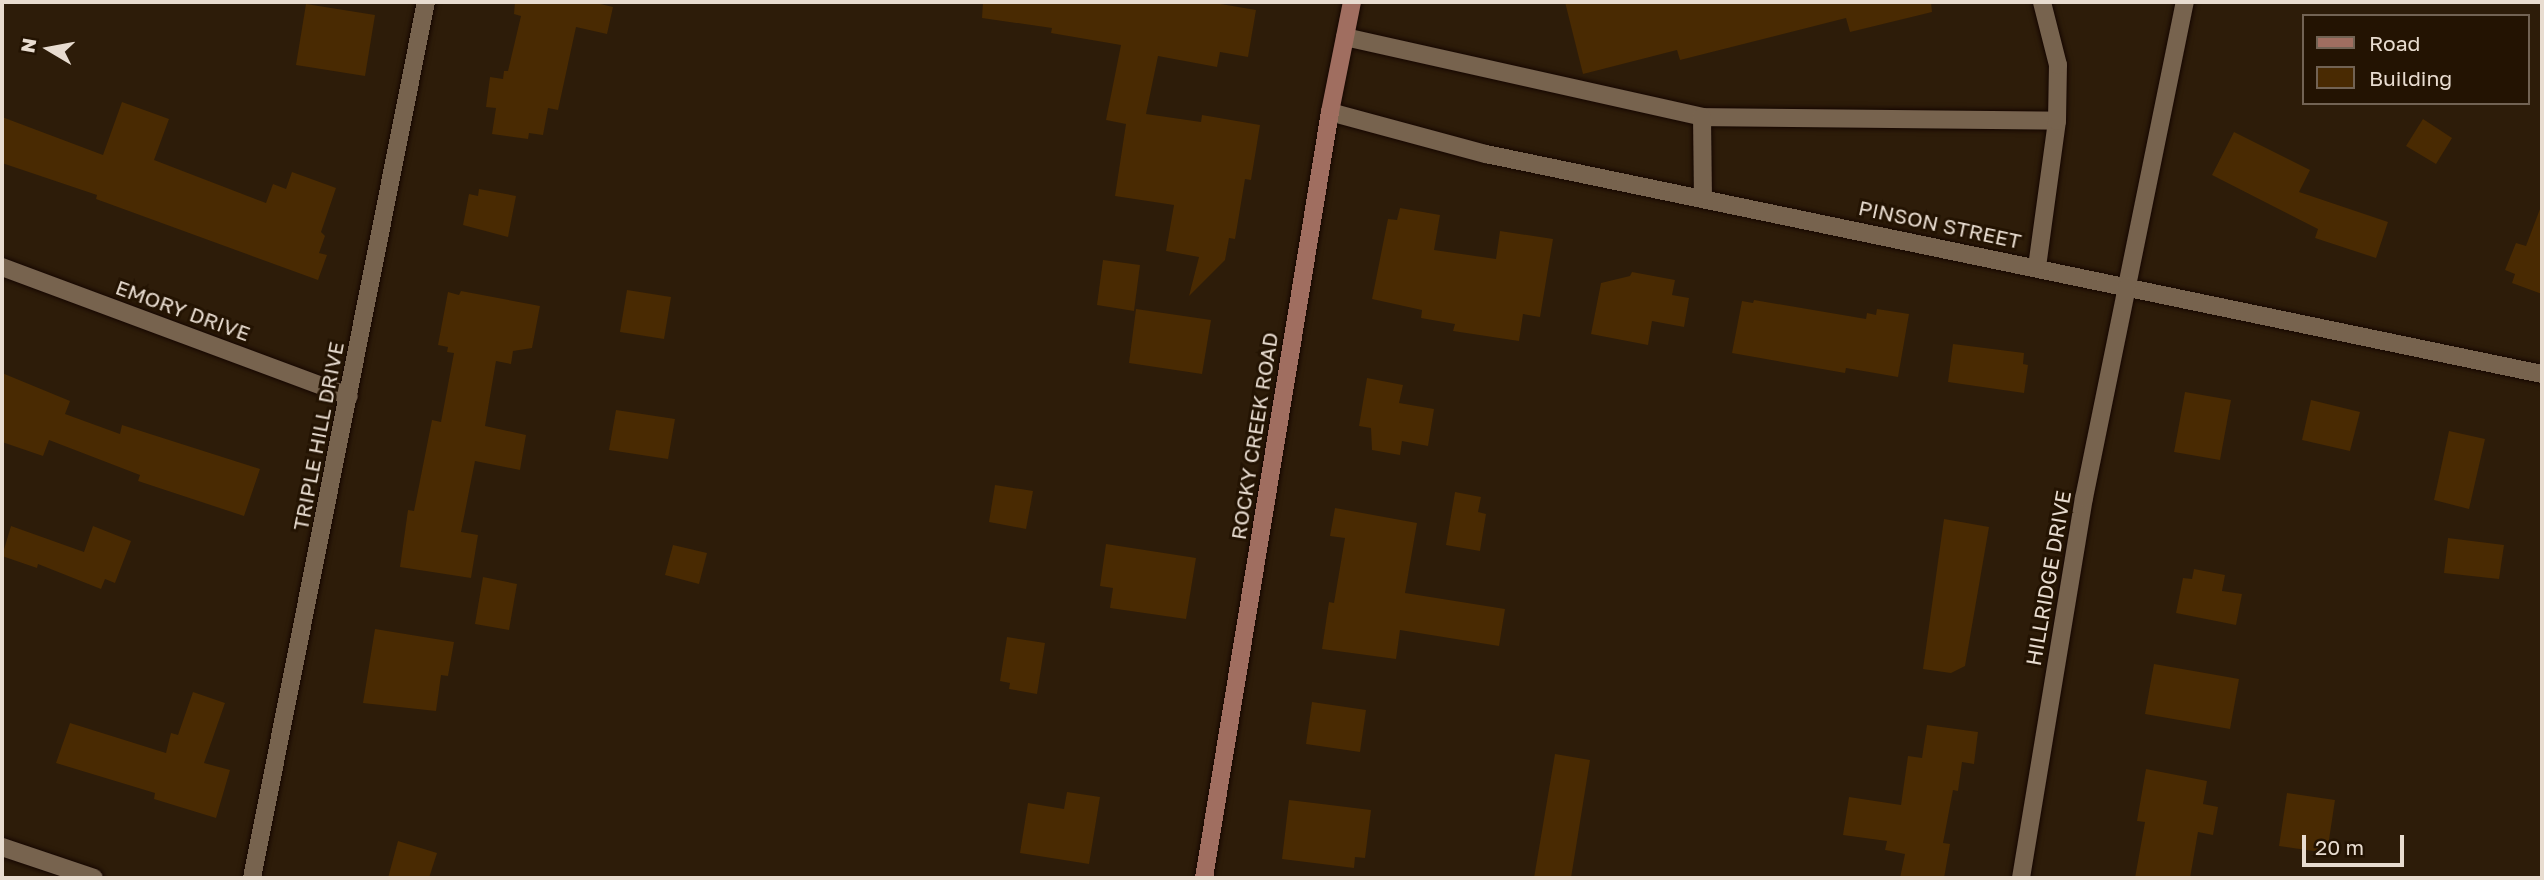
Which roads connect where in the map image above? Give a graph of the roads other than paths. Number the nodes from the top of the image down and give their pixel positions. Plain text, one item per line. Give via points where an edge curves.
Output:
1 (426, 2) edge
2 (1352, 2) edge
3 (2042, 2) edge
4 (2185, 2) edge
5 (1345, 37) junction
6 (1330, 112) junction
7 (1702, 117) junction
8 (2057, 121) junction
9 (1703, 199) junction
10 (2, 267) edge
11 (2037, 267) junction
12 (2127, 286) junction
13 (2542, 373) edge
14 (349, 396) junction
15 (2, 847) edge
16 (94, 878) edge
17 (252, 878) edge
18 (1204, 878) edge
19 (2021, 878) edge

1 - 14 street, TRIPLE HILL DRIVE
2 - 5 street, ROCKY CREEK ROAD
3 - 8 street via 2058,65
4 - 12 street, HILLRIDGE DRIVE
5 - 6 street, ROCKY CREEK ROAD
5 - 7 street
6 - 9 street, PINSON STREET via 1486,154
6 - 18 street, ROCKY CREEK ROAD
7 - 8 street
7 - 9 street
8 - 11 street
9 - 11 street, PINSON STREET
10 - 14 street, EMORY DRIVE
11 - 12 street, PINSON STREET
12 - 13 street, PINSON STREET
12 - 19 street, HILLRIDGE DRIVE via 2084,498
14 - 17 street, TRIPLE HILL DRIVE
15 - 16 street

